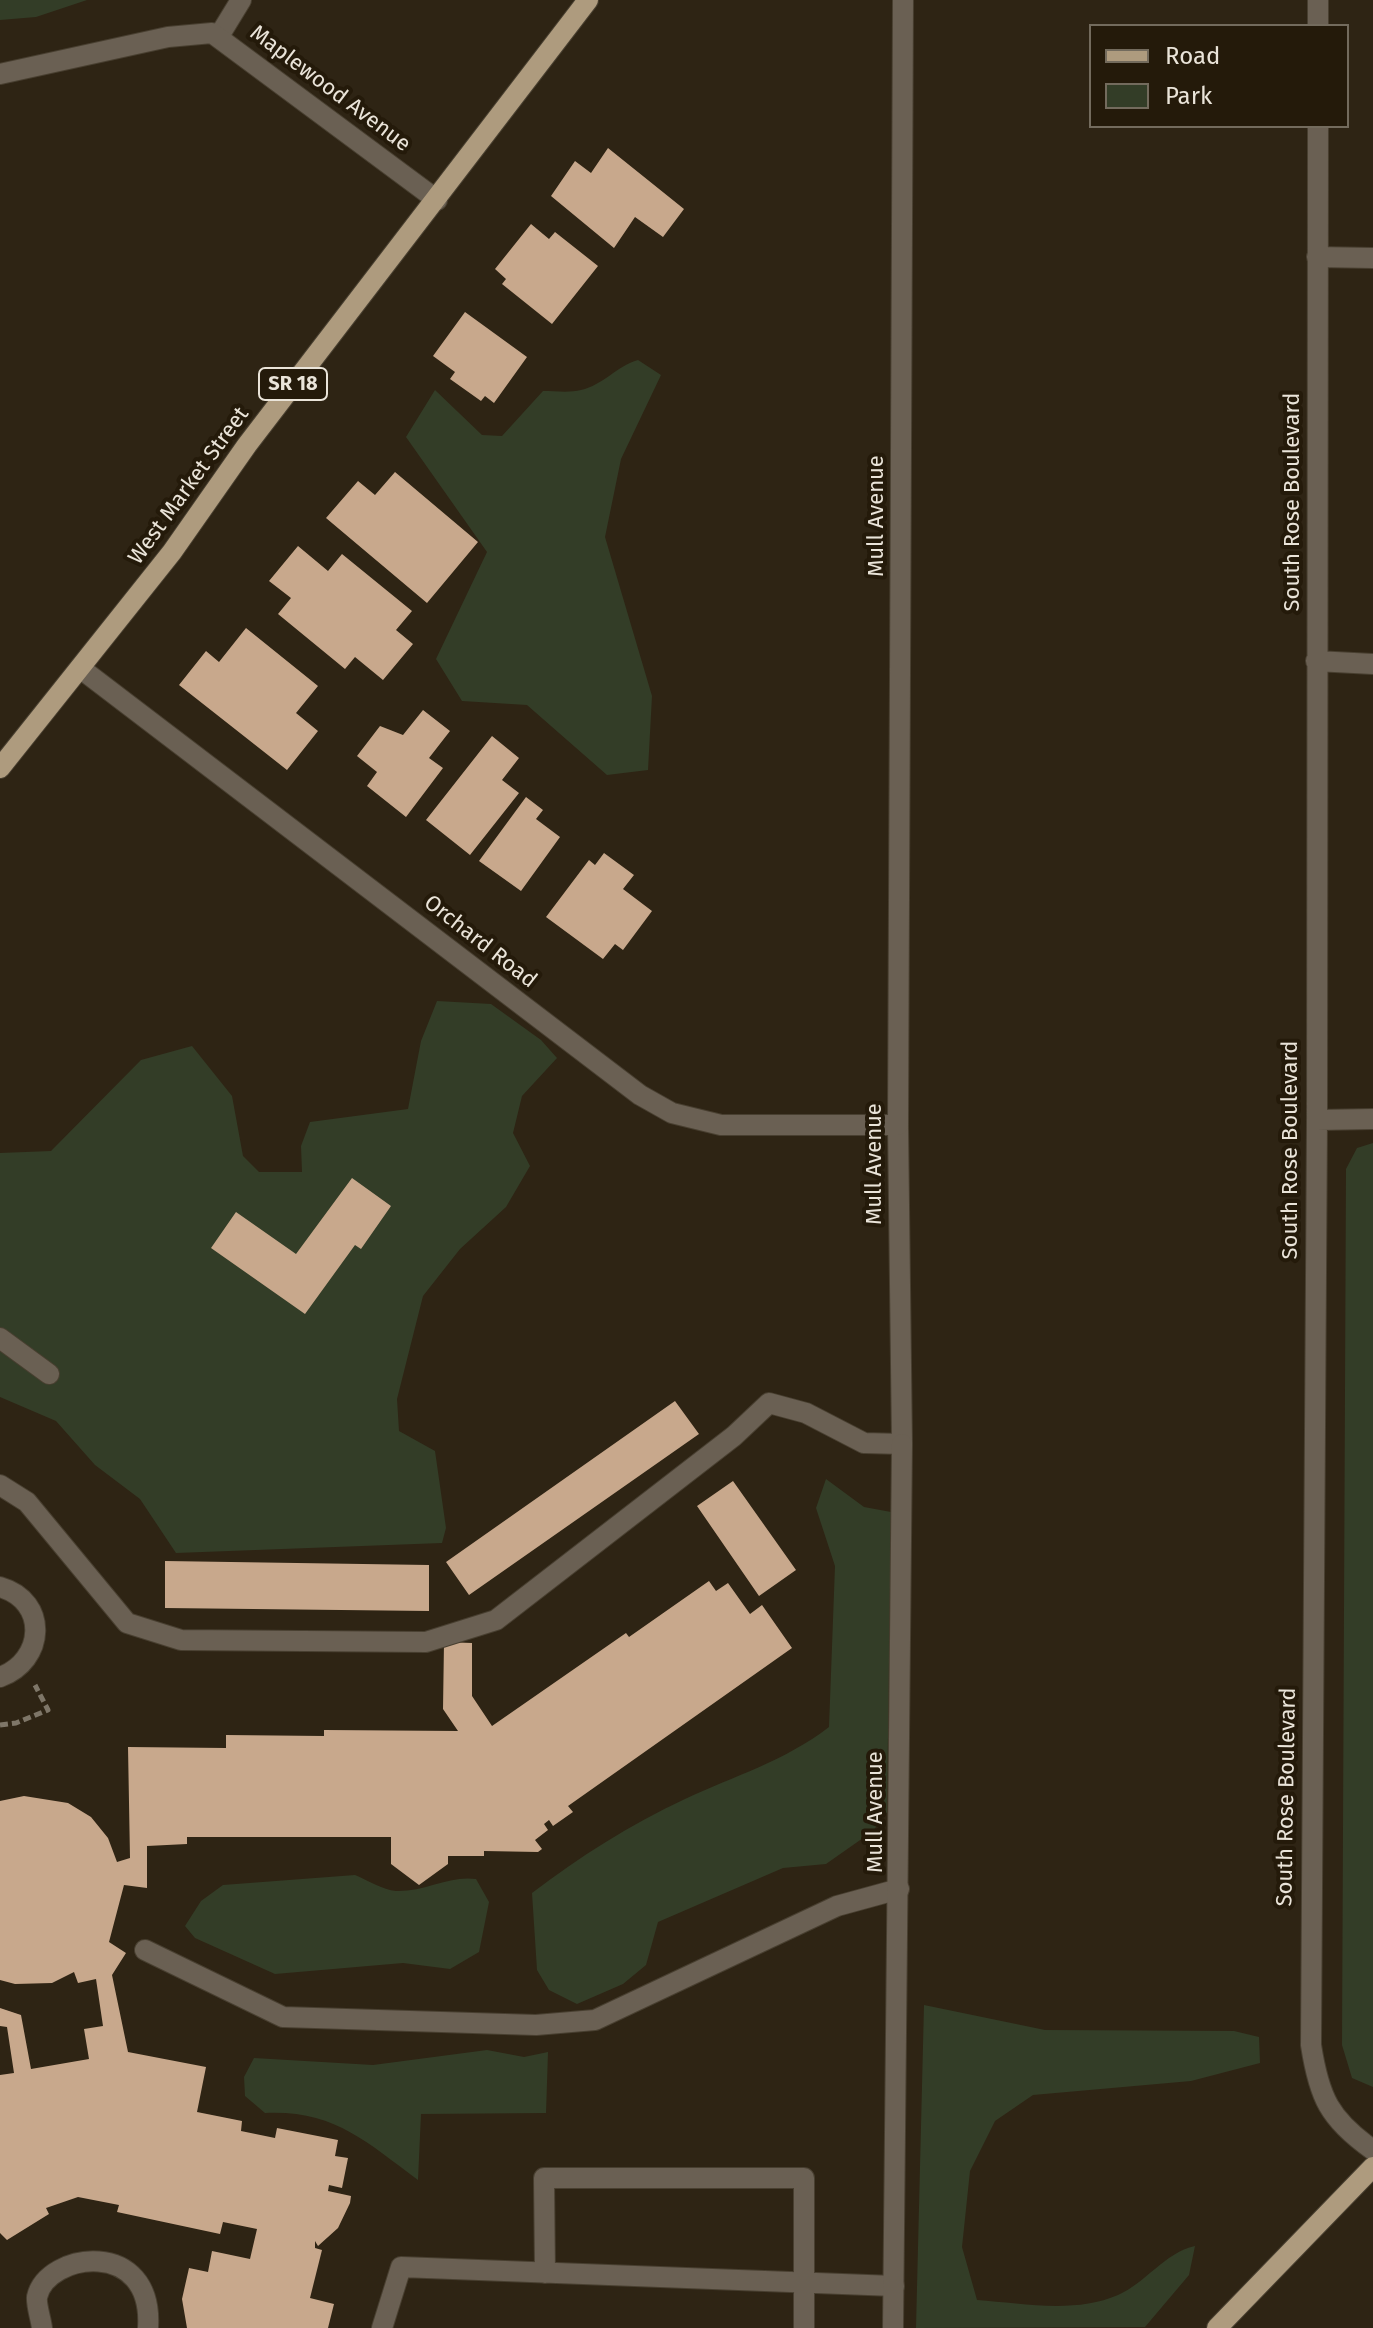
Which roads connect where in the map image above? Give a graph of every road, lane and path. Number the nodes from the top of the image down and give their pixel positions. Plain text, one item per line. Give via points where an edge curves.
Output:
1 (241, 0) edge
2 (588, 0) edge
3 (903, 0) edge
4 (1318, 0) edge
5 (1318, 24) edge
6 (219, 36) junction
7 (0, 74) edge
8 (1318, 128) edge
9 (437, 200) junction
10 (1317, 257) junction
11 (1373, 258) edge
12 (1316, 661) junction
13 (1373, 664) edge
14 (80, 668) junction
15 (0, 768) edge
16 (1373, 1119) edge
17 (1317, 1120) junction
18 (898, 1125) junction
19 (0, 1338) edge
20 (49, 1374) dead end
21 (902, 1444) junction
22 (0, 1485) edge
23 (0, 1587) edge
24 (23, 1665) junction
25 (0, 1677) edge
26 (0, 1725) edge
27 (899, 1889) junction
28 (145, 1950) dead end
29 (1373, 2150) edge
30 (1373, 2167) edge
31 (545, 2273) junction
32 (804, 2283) junction
33 (894, 2286) junction
34 (42, 2328) edge
35 (148, 2328) edge
36 (382, 2328) edge
37 (804, 2328) edge
38 (893, 2328) edge
39 (1217, 2328) edge

1 - 6 street
2 - 9 main road, West Market Street / SR 18
3 - 18 street, Mull Avenue
4 - 5 street
6 - 7 street, Maplewood Avenue via 168,37
6 - 9 street, Maplewood Avenue
8 - 10 street, South Rose Boulevard
9 - 14 main road, West Market Street / SR 18
10 - 11 street
10 - 12 street, South Rose Boulevard
12 - 13 street
12 - 17 street, South Rose Boulevard
14 - 15 main road, West Market Street / SR 18
14 - 18 street, Orchard Road via 640,1095 672,1113 721,1125
16 - 17 street
17 - 29 street, South Rose Boulevard via 1311,2045 1316,2082 1329,2111
18 - 21 street, Mull Avenue
19 - 20 street
21 - 22 street via 864,1443 806,1413 769,1403 734,1436 496,1620 426,1642 181,1640 127,1623 27,1502
21 - 27 street, Mull Avenue
23 - 24 street via 17,1594 35,1618 34,1649
24 - 25 street
24 - 26 path via 48,1710
27 - 28 street via 837,1906 595,2020 551,2024 283,2017
27 - 33 street, Mull Avenue
30 - 39 main road
31 - 32 street
31 - 32 street via 544,2178 804,2178
31 - 36 street via 401,2267
32 - 33 street
32 - 37 street
33 - 38 street, Mull Avenue
34 - 35 street via 37,2297 46,2282 65,2267 89,2262 117,2263 136,2276 149,2311

